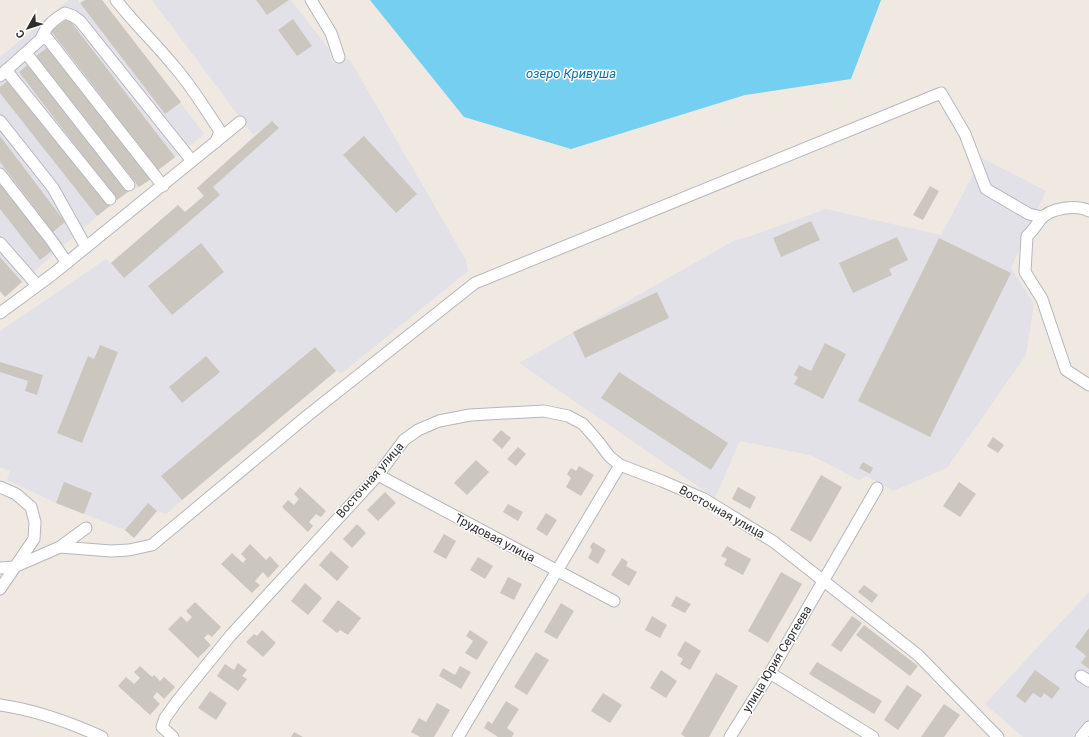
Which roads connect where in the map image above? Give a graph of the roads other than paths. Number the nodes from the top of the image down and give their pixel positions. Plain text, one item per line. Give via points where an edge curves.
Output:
1 (116, 0) edge
2 (311, 0) edge
3 (41, 39) junction
4 (26, 52) junction
5 (339, 57) dead end
6 (3, 73) edge
7 (0, 121) edge
8 (240, 122) dead end
9 (215, 143) junction
10 (192, 162) junction
11 (0, 174) edge
12 (129, 185) dead end
13 (163, 186) junction
14 (110, 199) dead end
15 (1089, 211) edge
16 (1042, 217) junction
17 (0, 243) edge
18 (86, 247) junction
19 (67, 263) junction
20 (37, 286) junction
21 (2, 309) edge
22 (1089, 385) edge
23 (620, 464) junction
24 (378, 475) junction
25 (0, 487) edge
26 (877, 488) dead end
27 (86, 528) dead end
28 (60, 547) junction
29 (14, 567) junction
30 (0, 568) edge
31 (556, 571) junction
32 (823, 581) junction
33 (0, 589) edge
34 (614, 601) dead end
35 (770, 673) junction
36 (0, 705) edge
37 (1089, 727) edge
38 (102, 737) edge
39 (173, 737) edge
40 (458, 737) edge
41 (730, 737) edge
42 (873, 737) edge
43 (998, 737) edge
44 (1081, 737) edge

1 - 9 street via 174,66 200,102 220,131
2 - 5 street via 331,33
3 - 4 street
3 - 10 street via 45,29 56,19 65,13 74,16
3 - 13 street via 47,38
4 - 6 street
4 - 12 street
6 - 14 street
7 - 18 street via 53,188
8 - 9 street
9 - 10 street
10 - 13 street
11 - 19 street
13 - 18 street
15 - 16 street via 1085,208 1061,207
16 - 22 street via 1027,236 1025,272 1042,299 1066,370
16 - 28 street via 1029,214 986,189 965,134 941,93 474,283 307,416 152,545 112,551
17 - 20 street
18 - 19 street
19 - 20 street
20 - 21 street
23 - 24 street, Восточная улица via 610,457 583,424 568,416 544,411 470,415 439,421 418,430 404,440
23 - 31 street
23 - 32 street, Восточная улица via 704,499 774,542
24 - 31 street, Трудовая улица
24 - 39 street, Восточная улица via 231,635 178,700 165,718 162,727
25 - 29 street via 16,494 31,507 35,522 34,539
26 - 32 street, улица Юрия Сергеева
27 - 28 street
28 - 29 street
29 - 30 street
29 - 33 street
31 - 34 street, Трудовая улица
31 - 40 street
32 - 35 street, улица Юрия Сергеева
32 - 43 street, Восточная улица via 918,655
35 - 41 street, улица Юрия Сергеева
35 - 42 street
36 - 38 street via 46,715
37 - 44 street

